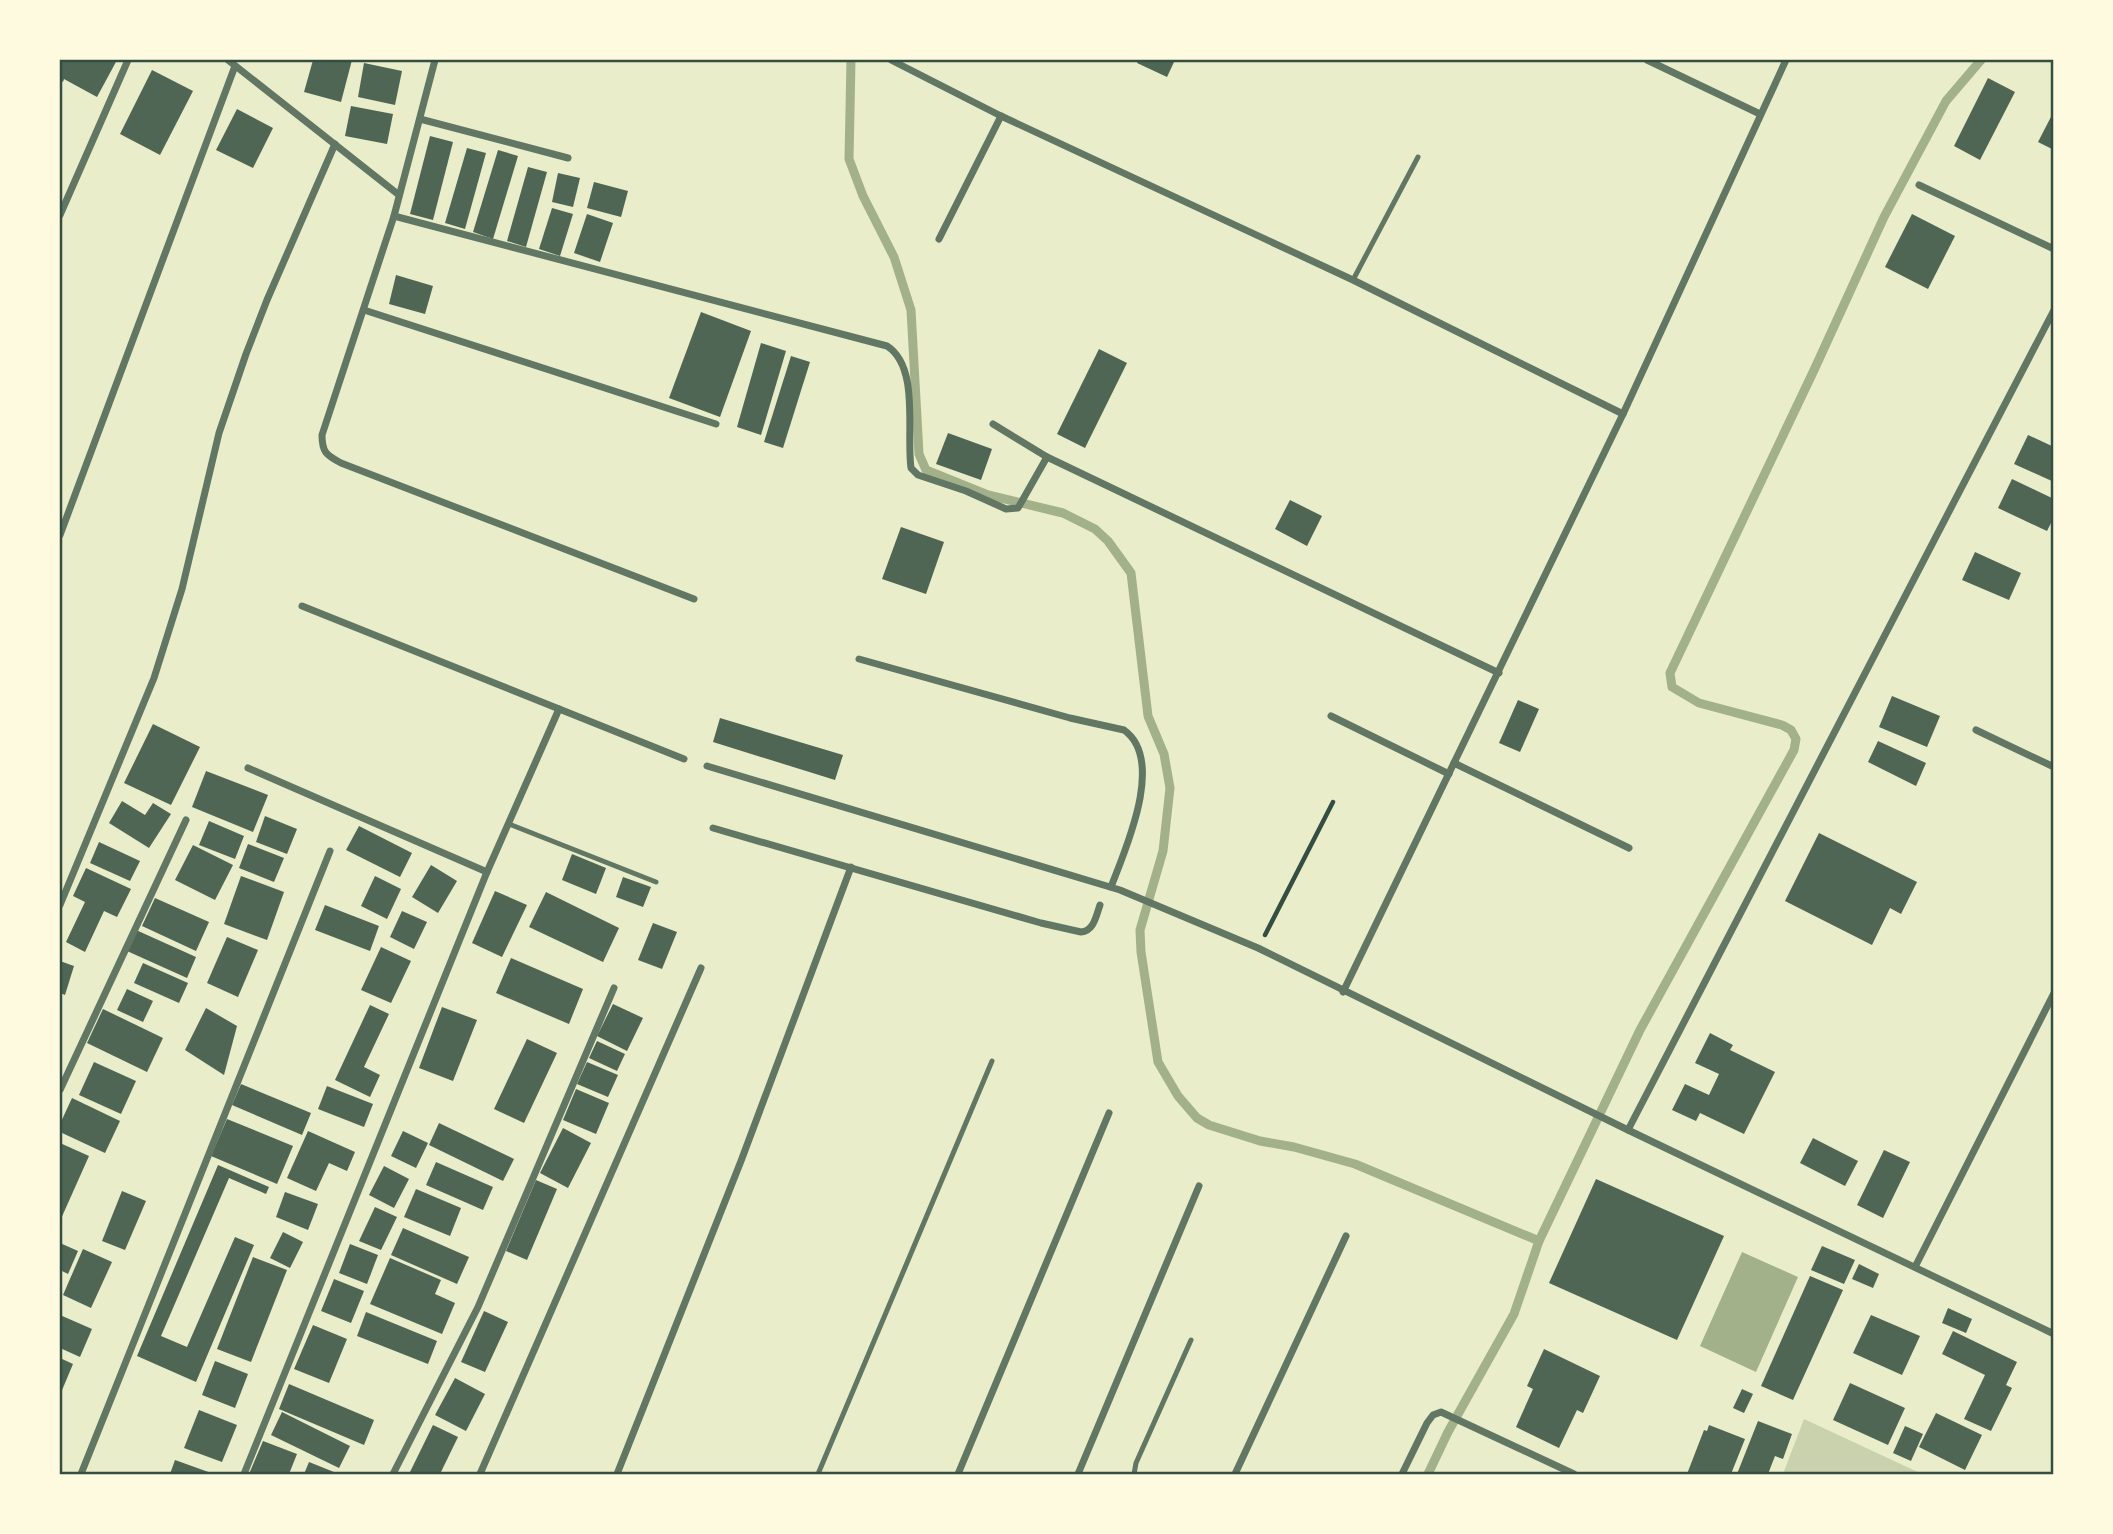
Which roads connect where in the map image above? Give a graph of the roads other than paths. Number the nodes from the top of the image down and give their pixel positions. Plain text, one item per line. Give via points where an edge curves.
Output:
1 (128, 60) edge
2 (228, 60) edge
3 (435, 60) edge
4 (891, 60) edge
5 (1647, 60) edge
6 (1786, 60) edge
7 (235, 66) junction
8 (1760, 114) junction
9 (1001, 116) junction
10 (420, 119) junction
11 (335, 144) junction
12 (1418, 157) dead end
13 (568, 158) dead end
14 (1919, 185) dead end
15 (399, 195) junction
16 (60, 215) edge
17 (394, 216) junction
18 (939, 239) dead end
19 (2053, 249) edge
20 (1353, 279) junction
21 (364, 310) junction
22 (2053, 310) edge
23 (1623, 414) junction
24 (716, 424) dead end
25 (993, 424) dead end
26 (1048, 457) junction
27 (60, 535) edge
28 (694, 598) dead end
29 (302, 606) dead end
30 (859, 659) dead end
31 (1499, 673) junction
32 (559, 709) junction
33 (1331, 716) dead end
34 (1976, 730) dead end
35 (684, 759) dead end
36 (1454, 763) junction
37 (707, 766) dead end
38 (2053, 767) edge
39 (248, 768) dead end
40 (1449, 774) junction
41 (186, 820) dead end
42 (509, 824) junction
43 (713, 828) dead end
44 (1629, 848) dead end
45 (330, 851) dead end
46 (851, 867) junction
47 (488, 872) junction
48 (656, 882) dead end
49 (1111, 887) junction
50 (60, 905) edge
51 (1100, 905) dead end
52 (701, 968) dead end
53 (614, 988) dead end
54 (1343, 992) junction
55 (2053, 993) edge
56 (992, 1061) dead end
57 (60, 1090) edge
58 (1109, 1113) dead end
59 (1628, 1130) junction
60 (1199, 1186) dead end
61 (1346, 1236) dead end
62 (1915, 1267) junction
63 (2053, 1334) edge
64 (1191, 1340) dead end
65 (81, 1475) edge
66 (244, 1475) edge
67 (393, 1475) edge
68 (480, 1475) edge
69 (617, 1475) edge
70 (818, 1475) edge
71 (957, 1475) edge
72 (1078, 1475) edge
73 (1134, 1475) edge
74 (1235, 1475) edge
75 (1402, 1475) edge
76 (1574, 1475) edge

1 - 16 street
2 - 7 street
3 - 10 street
4 - 9 street
5 - 8 street
6 - 8 street
7 - 11 street
7 - 27 street
8 - 23 street
9 - 18 street
9 - 20 street
10 - 13 street
10 - 15 street
11 - 15 street
11 - 50 street via 246,354 219,433 182,589 154,678
12 - 20 lane
14 - 19 street
15 - 17 street
17 - 21 street
17 - 26 street via 887,346 900,358 909,389 911,468 918,475 1006,509 1018,508
20 - 23 street
21 - 24 street
21 - 28 street via 322,435 326,455
22 - 59 street
23 - 31 street
25 - 26 street
26 - 31 street
29 - 32 street
30 - 49 street via 1129,734 1141,765 1139,810
31 - 36 street
32 - 35 street
32 - 42 street
33 - 40 street
34 - 38 street
36 - 40 street
36 - 44 street
37 - 49 street
39 - 47 street
40 - 54 street
41 - 57 street
42 - 47 street
42 - 48 lane
43 - 46 street
45 - 65 street
46 - 51 street via 1081,932 1091,927
46 - 69 street
47 - 66 street
49 - 54 street via 1258,948
52 - 68 street
53 - 67 street via 478,1307
54 - 59 street
55 - 62 street
56 - 70 lane
58 - 71 street
59 - 62 street
60 - 72 street
61 - 74 street
62 - 63 street
64 - 73 lane
75 - 76 street via 1427,1423 1441,1412

